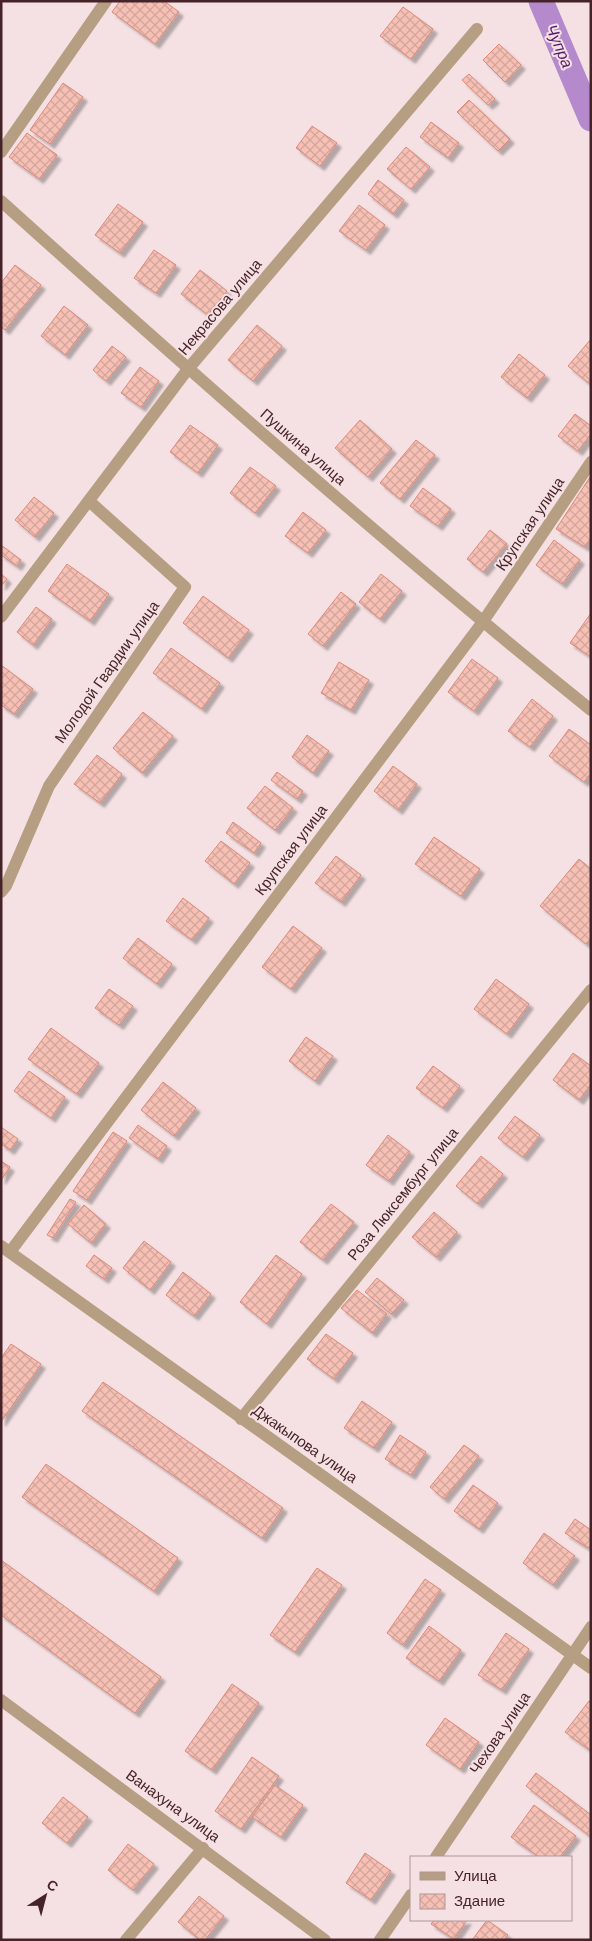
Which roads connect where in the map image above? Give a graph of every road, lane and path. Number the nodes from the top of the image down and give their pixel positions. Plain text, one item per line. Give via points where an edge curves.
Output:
1 (106, 1) edge
2 (477, 29) dead end
3 (1, 152) edge
4 (1, 201) edge
5 (188, 369) junction
6 (591, 462) edge
7 (89, 500) junction
8 (1, 617) edge
9 (482, 623) junction
10 (591, 710) edge
11 (1, 892) edge
12 (591, 990) edge
13 (6, 1249) edge
14 (241, 1419) junction
15 (591, 1627) edge
16 (573, 1655) junction
17 (591, 1668) edge
18 (1, 1700) edge
19 (203, 1848) junction
20 (437, 1856) edge
21 (410, 1896) edge
22 (126, 1940) edge
23 (325, 1940) edge
24 (380, 1940) edge

1 - 3 street
2 - 5 street, Некрасова улица
4 - 5 street, Пушкина улица
5 - 7 street, Некрасова улица
5 - 9 street, Пушкина улица
6 - 9 street, Крупская улица
7 - 8 street, Некрасова улица
7 - 11 street, Молодой Гвардии улица via 185,587 49,786
9 - 10 street, Пушкина улица
9 - 13 street, Крупская улица
12 - 14 street, Роза Люксембург улица
13 - 14 street, Джакыпова улица
14 - 16 street, Джакыпова улица
15 - 16 street, Чехова улица
16 - 17 street, Джакыпова улица
16 - 20 street, Чехова улица
18 - 19 street, Ванахуна улица
19 - 22 street
19 - 23 street, Ванахуна улица
21 - 24 street

